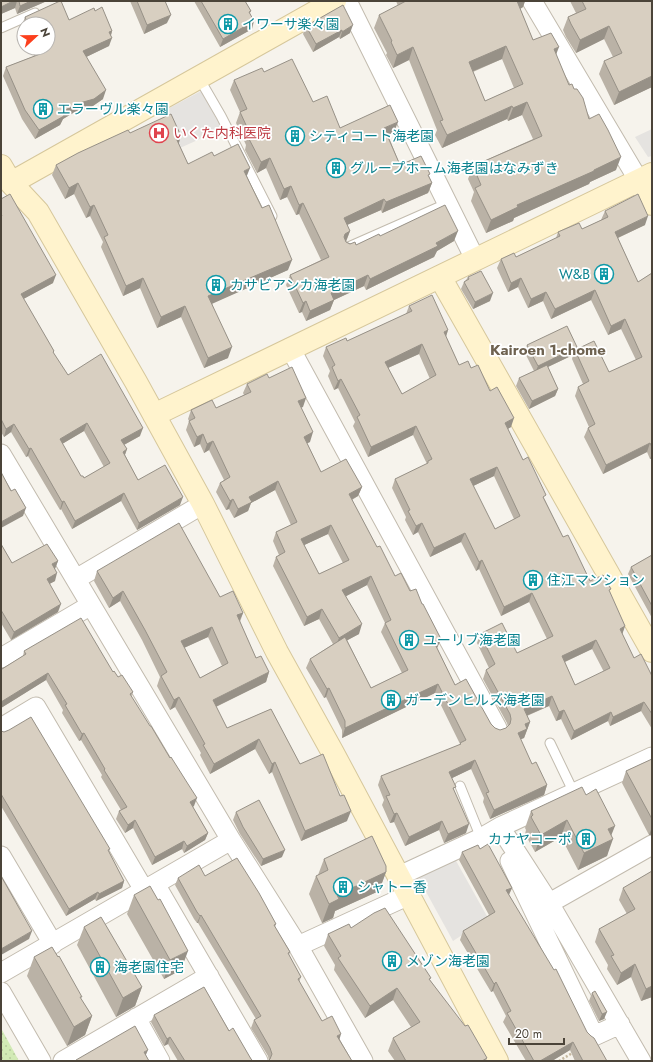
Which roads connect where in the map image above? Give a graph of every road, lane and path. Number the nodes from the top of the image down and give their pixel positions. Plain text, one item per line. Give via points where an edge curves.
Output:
1 (336, 1) edge
2 (347, 1) edge
3 (532, 1) edge
4 (41, 10) edge
5 (1, 28) edge
6 (199, 78) junction
7 (645, 178) edge
8 (4, 179) edge
9 (448, 203) junction
10 (652, 204) edge
11 (276, 224) edge
12 (346, 248) edge
13 (476, 259) junction
14 (440, 277) junction
15 (290, 348) junction
16 (154, 415) junction
17 (1, 454) edge
18 (202, 504) junction
19 (76, 579) junction
20 (91, 606) junction
21 (652, 652) edge
22 (2, 656) edge
23 (1, 728) edge
24 (497, 728) edge
25 (550, 743) dead end
26 (652, 757) edge
27 (460, 786) dead end
28 (574, 794) junction
29 (500, 827) junction
30 (481, 838) junction
31 (231, 840) junction
32 (652, 845) edge
33 (1, 856) edge
34 (399, 876) junction
35 (150, 887) junction
36 (409, 895) junction
37 (542, 907) junction
38 (53, 944) junction
39 (298, 946) junction
40 (1, 973) edge
41 (209, 976) junction
42 (1, 992) edge
43 (136, 1018) junction
44 (620, 1024) junction
45 (563, 1059) edge
46 (41, 1061) edge
47 (63, 1061) edge
48 (160, 1061) edge
49 (258, 1061) edge
50 (362, 1061) edge
51 (497, 1061) edge
52 (559, 1061) edge
53 (641, 1061) edge

1 - 6 street
2 - 9 street
3 - 7 street
4 - 5 lane
6 - 8 street
6 - 11 lane
7 - 10 street
7 - 13 street
8 - 16 street via 38,212 108,330
9 - 12 lane
9 - 13 street
13 - 14 street
14 - 15 street
14 - 21 street
15 - 16 street
15 - 24 street
16 - 18 street
17 - 19 street
18 - 19 street
18 - 34 street via 278,652
19 - 20 street
20 - 22 street
20 - 31 street
23 - 35 street via 36,707
25 - 28 lane
26 - 28 street
27 - 30 lane
28 - 29 street
29 - 30 street
29 - 37 street
30 - 34 street
31 - 35 street
31 - 39 street
32 - 37 street
33 - 38 street
34 - 36 street
35 - 38 street
35 - 41 street
36 - 39 street
36 - 51 street
37 - 44 street
37 - 44 street via 594,1036
38 - 40 street
39 - 50 street
41 - 43 street
41 - 49 street
42 - 46 street
43 - 47 street
43 - 48 street
44 - 53 street
45 - 52 path

